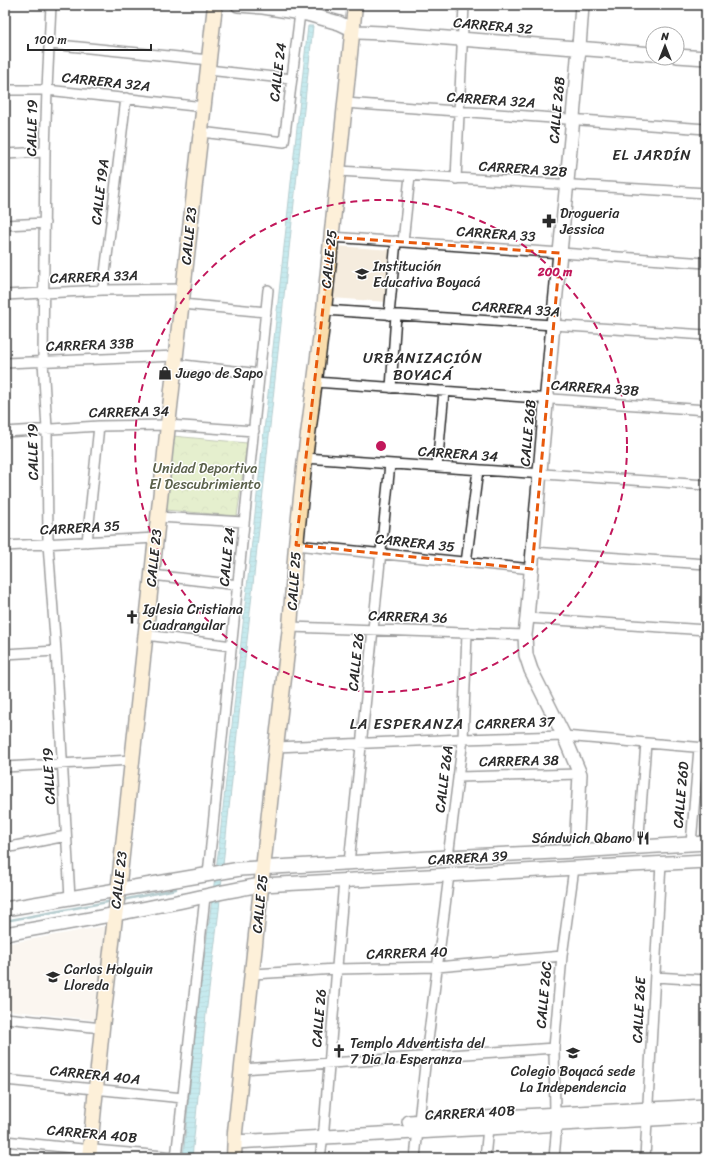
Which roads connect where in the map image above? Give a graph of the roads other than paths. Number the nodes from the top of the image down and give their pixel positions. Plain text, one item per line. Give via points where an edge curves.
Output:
1 (51, 5) edge
2 (215, 5) edge
3 (238, 5) edge
4 (355, 5) edge
5 (464, 5) edge
6 (582, 5) edge
7 (302, 11) edge
8 (353, 29) junction
9 (462, 40) junction
10 (49, 44) junction
11 (579, 49) junction
12 (645, 53) edge
13 (685, 57) edge
14 (706, 58) edge
15 (208, 65) junction
16 (292, 79) junction
17 (5, 90) edge
18 (47, 90) junction
19 (126, 98) junction
20 (345, 103) junction
21 (204, 107) junction
22 (458, 111) junction
23 (572, 119) junction
24 (706, 129) edge
25 (201, 132) junction
26 (45, 152) junction
27 (5, 154) edge
28 (339, 171) junction
29 (410, 176) junction
30 (456, 178) junction
31 (566, 185) junction
32 (706, 193) edge
33 (45, 223) junction
34 (5, 225) edge
35 (331, 237) junction
36 (399, 241) junction
37 (560, 252) junction
38 (706, 263) edge
39 (183, 289) junction
40 (102, 290) junction
41 (268, 290) dead end
42 (44, 293) junction
43 (5, 295) edge
44 (182, 304) junction
45 (324, 310) junction
46 (266, 312) junction
47 (393, 315) junction
48 (553, 325) junction
49 (706, 335) edge
50 (176, 360) junction
51 (43, 361) junction
52 (5, 363) edge
53 (260, 374) junction
54 (315, 382) junction
55 (391, 388) junction
56 (444, 391) junction
57 (546, 399) junction
58 (706, 410) edge
59 (168, 425) junction
60 (99, 426) junction
61 (47, 429) junction
62 (5, 432) edge
63 (254, 432) junction
64 (305, 458) junction
65 (390, 464) junction
66 (437, 467) junction
67 (478, 470) junction
68 (541, 474) junction
69 (706, 485) edge
70 (158, 517) junction
71 (244, 522) junction
72 (156, 538) junction
73 (87, 542) junction
74 (48, 544) junction
75 (296, 545) junction
76 (5, 546) edge
77 (533, 552) junction
78 (381, 554) junction
79 (466, 563) junction
80 (706, 564) edge
81 (532, 569) junction
82 (152, 575) junction
83 (238, 585) junction
84 (527, 618) junction
85 (290, 627) junction
86 (373, 630) junction
87 (706, 630) edge
88 (467, 634) junction
89 (146, 635) junction
90 (525, 636) junction
91 (232, 646) junction
92 (56, 651) junction
93 (5, 654) edge
94 (564, 736) junction
95 (463, 739) junction
96 (361, 743) junction
97 (646, 743) junction
98 (276, 747) junction
99 (702, 748) edge
100 (132, 760) junction
101 (63, 764) junction
102 (5, 767) edge
103 (580, 774) junction
104 (458, 777) junction
105 (66, 836) junction
106 (706, 843) edge
107 (691, 844) junction
108 (638, 847) junction
109 (5, 848) edge
110 (576, 851) junction
111 (448, 857) junction
112 (706, 861) edge
113 (349, 863) junction
114 (661, 863) junction
115 (264, 868) junction
116 (574, 868) junction
117 (215, 873) junction
118 (449, 875) junction
119 (344, 880) junction
120 (262, 885) junction
121 (217, 893) junction
122 (70, 898) junction
123 (116, 903) junction
124 (5, 909) edge
125 (5, 934) edge
126 (562, 956) junction
127 (437, 967) junction
128 (337, 969) junction
129 (252, 974) junction
130 (655, 977) junction
131 (706, 980) edge
132 (5, 1018) edge
133 (102, 1028) junction
134 (554, 1048) junction
135 (426, 1056) junction
136 (329, 1062) junction
137 (242, 1069) junction
138 (5, 1080) edge
139 (96, 1089) junction
140 (183, 1098) junction
141 (706, 1106) edge
142 (648, 1114) junction
143 (706, 1116) edge
144 (556, 1120) junction
145 (419, 1126) junction
146 (488, 1128) junction
147 (324, 1132) junction
148 (235, 1137) junction
149 (5, 1141) edge
150 (89, 1154) edge
151 (176, 1158) edge
152 (234, 1158) edge
153 (320, 1158) edge
154 (415, 1158) edge
155 (485, 1158) edge
156 (554, 1158) edge
157 (644, 1158) edge

1 - 10 street, CALLE 19
2 - 15 main road, CALLE 23
3 - 7 street, CARRERA 32
4 - 8 main road, CALLE 25
5 - 9 street
6 - 11 street, CALLE 26B
7 - 8 street, CARRERA 32
7 - 16 street, CALLE 24
8 - 9 street, CARRERA 32 via 358,32
8 - 20 main road, CALLE 25
9 - 11 street, CARRERA 32
9 - 22 street
10 - 15 street
10 - 18 street, CALLE 19
11 - 12 street, CARRERA 32
11 - 23 street, CALLE 26B
13 - 14 street
15 - 16 street
15 - 21 main road, CALLE 23
16 - 25 street, CALLE 24 via 284,142
17 - 18 street, CARRERA 32A
18 - 19 street, CARRERA 32A
18 - 26 street, CALLE 19
19 - 21 street, CARRERA 32A
19 - 40 street, CALLE 19A
20 - 22 street, CARRERA 32A
20 - 28 main road, CALLE 25
21 - 25 main road, CALLE 23
22 - 23 street, CARRERA 32A
22 - 30 street
23 - 24 street, CARRERA 32A
23 - 31 street, CALLE 26B
25 - 39 main road, CALLE 23
26 - 27 street
26 - 33 street, CALLE 19
28 - 29 street, CARRERA 32B
28 - 35 main road, CALLE 25
29 - 30 street, CARRERA 32B
29 - 36 street
30 - 31 street, CARRERA 32B
31 - 32 street, CARRERA 32B
31 - 37 street, CALLE 26B
33 - 34 street
33 - 42 street, CALLE 19
35 - 36 street, CARRERA 33
35 - 45 main road, CALLE 25
36 - 37 street, CARRERA 33
36 - 47 street
37 - 38 street, CARRERA 33
37 - 48 street, CALLE 26B
39 - 40 street, CARRERA 33A
39 - 44 main road, CALLE 23
40 - 42 street, CARRERA 33A
41 - 46 street, CALLE 24
42 - 43 street, CARRERA 33A
42 - 51 street, CALLE 19
44 - 46 street
44 - 50 main road, CALLE 23
45 - 47 street, CARRERA 33A
45 - 54 main road, CALLE 25
46 - 53 street, CALLE 24
47 - 48 street, CARRERA 33A
47 - 55 street
48 - 49 street, CARRERA 33A
48 - 57 street, CALLE 26B
50 - 51 street, CARRERA 33B
50 - 53 street, CARRERA 33B
50 - 59 main road, CALLE 23
51 - 52 street, CARRERA 33B
51 - 61 street, CALLE 19
53 - 63 street, CALLE 24
54 - 55 street, CARRERA 33B
54 - 64 main road, CALLE 25
55 - 56 street, CARRERA 33B
56 - 57 street, CARRERA 33B
56 - 66 street
57 - 58 street, CARRERA 33B
57 - 68 street, CALLE 26B
59 - 60 street, CARRERA 34
59 - 63 street, CARRERA 34
59 - 70 main road, CALLE 23
60 - 61 street, CARRERA 34
60 - 73 street
61 - 62 street, CARRERA 34
61 - 74 street, CALLE 19
63 - 71 street, CALLE 24
64 - 65 street, CARRERA 34
64 - 75 main road, CALLE 25
65 - 66 street, CARRERA 34
65 - 78 street, CALLE 26
66 - 67 street, CARRERA 34
67 - 68 street, CARRERA 34
67 - 79 street
68 - 69 street, CARRERA 34
68 - 77 street, CALLE 26B
70 - 71 street
70 - 72 main road, CALLE 23
71 - 83 street, CALLE 24
72 - 73 street, CARRERA 35
72 - 82 main road, CALLE 23
73 - 74 street, CARRERA 35
74 - 76 street, CARRERA 35
74 - 92 street, CALLE 19
75 - 78 street, CARRERA 35
75 - 85 main road, CALLE 25
77 - 80 street
77 - 81 street, CALLE 26B
78 - 79 street, CARRERA 35
78 - 86 street, CALLE 26
79 - 81 street, CARRERA 35
81 - 84 street, CALLE 26B
82 - 83 street
82 - 89 main road, CALLE 23
83 - 91 street, CALLE 24
84 - 87 street
84 - 90 street, CALLE 26B
85 - 86 street, CARRERA 36
85 - 98 main road, CALLE 25
86 - 88 street, CARRERA 36
86 - 96 street, CALLE 26
88 - 90 street, CARRERA 36
88 - 95 street, CALLE 26A
89 - 91 street
89 - 100 main road, CALLE 23
90 - 94 street, CALLE 26B via 526,655 531,670
91 - 117 street, CALLE 24
92 - 93 street
92 - 101 street, CALLE 19
94 - 95 street, CARRERA 37
94 - 97 street, CARRERA 37
94 - 103 street, CALLE 26B
95 - 96 street, CARRERA 37
95 - 104 street, CALLE 26A
96 - 98 street, CARRERA 37
96 - 113 street, CALLE 26
97 - 99 street, CARRERA 37
97 - 108 street
98 - 115 main road, CALLE 25
99 - 107 street, CALLE 26D
100 - 101 street
100 - 123 main road, CALLE 23
101 - 102 street
101 - 105 street, CALLE 19
103 - 104 street, CARRERA 38
103 - 110 street, CALLE 26B
104 - 111 street, CALLE 26A
105 - 109 street
105 - 122 street, CALLE 19
106 - 107 street, CARRERA 39
107 - 108 street, CARRERA 39
108 - 110 street, CARRERA 39
110 - 111 street, CARRERA 39
111 - 113 street, CARRERA 39
112 - 114 street, CARRERA 39
113 - 115 street, CARRERA 39
114 - 116 street, CARRERA 39
114 - 130 street, CALLE 26E
115 - 117 street, CARRERA 39
115 - 120 main road, CALLE 25
115 - 121 street, CARRERA 39
116 - 118 street, CARRERA 39
116 - 126 street, CALLE 26C
117 - 123 street, CARRERA 39
118 - 119 street, CARRERA 39
118 - 127 street
119 - 120 street, CARRERA 39
119 - 128 street, CALLE 26
120 - 121 street, CARRERA 39
120 - 129 main road, CALLE 25
121 - 123 street, CARRERA 39
121 - 140 street
122 - 123 street, CARRERA 39
122 - 124 street, CARRERA 39
123 - 125 street, CARRERA 39
123 - 133 main road, CALLE 23
126 - 127 street, CARRERA 40
126 - 134 street, CALLE 26C
127 - 128 street, CARRERA 40
127 - 135 street
128 - 129 street, CARRERA 40
128 - 136 street, CALLE 26
129 - 137 main road, CALLE 25
130 - 131 street
130 - 142 street, CALLE 26E
132 - 133 street
133 - 139 main road, CALLE 23
134 - 135 street
134 - 144 street, CALLE 26C
135 - 136 street
135 - 145 street
136 - 137 street
136 - 147 street, CALLE 26
137 - 148 main road, CALLE 25
138 - 139 street, CARRERA 40A
139 - 140 street, CARRERA 40A
139 - 150 main road, CALLE 23
140 - 151 street
141 - 142 street, CARRERA 40B
142 - 143 street, CARRERA 40B
142 - 144 street, CARRERA 40B
142 - 157 street, CALLE 26E
144 - 145 street, CARRERA 40B
144 - 146 street, CARRERA 40B
144 - 156 street
145 - 146 street, CARRERA 40B
145 - 147 street, CARRERA 40B
145 - 154 street
146 - 155 street
147 - 148 street, CARRERA 40B
147 - 153 street, CALLE 26
148 - 152 main road, CALLE 25
149 - 150 street, CARRERA 40B
150 - 151 street, CARRERA 40B

